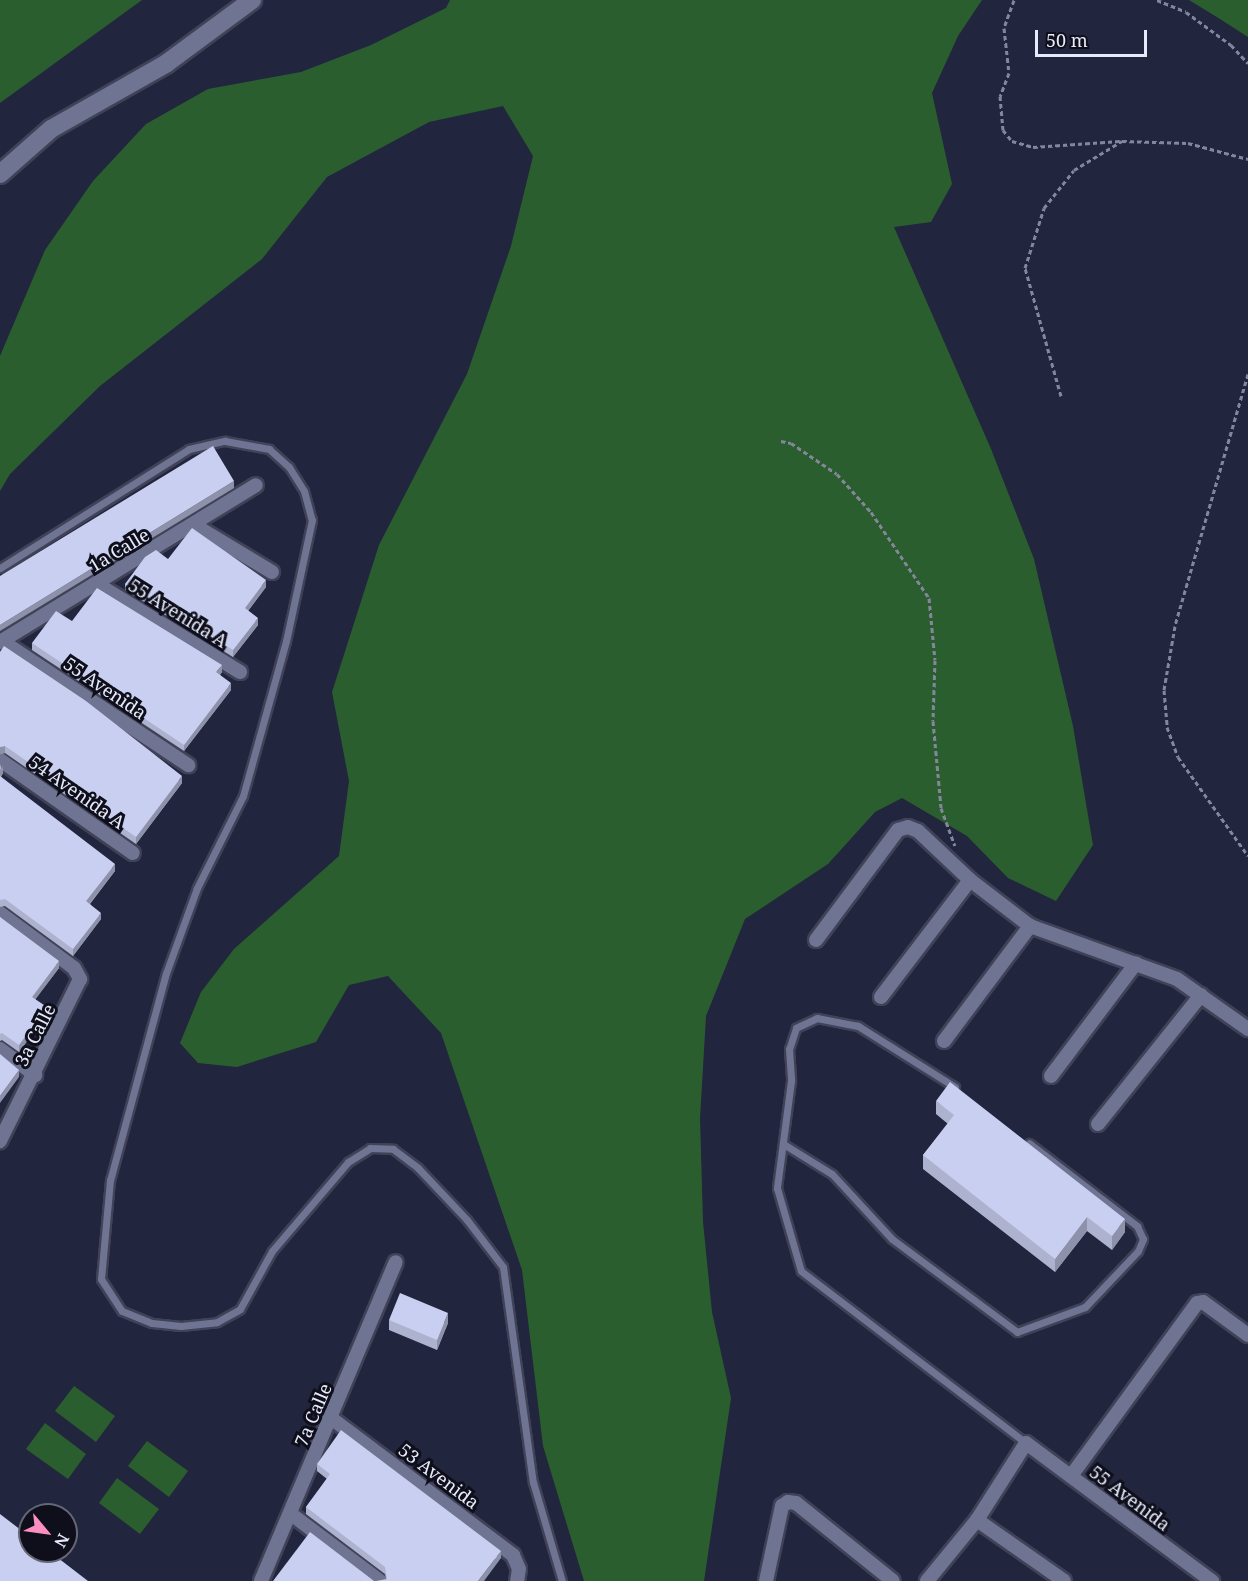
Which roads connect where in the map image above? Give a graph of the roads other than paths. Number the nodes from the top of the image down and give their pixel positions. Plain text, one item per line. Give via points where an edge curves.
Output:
1 (252, 0) edge
2 (0, 174) edge
3 (256, 485) dead end
4 (194, 525) junction
5 (0, 568) edge
6 (272, 572) dead end
7 (97, 584) junction
8 (1, 641) edge
9 (240, 672) dead end
10 (0, 760) edge
11 (188, 765) dead end
12 (133, 853) dead end
13 (970, 880) junction
14 (0, 913) edge
15 (1030, 926) junction
16 (816, 940) dead end
17 (1136, 963) junction
18 (1201, 995) junction
19 (881, 997) dead end
20 (1248, 1029) edge
21 (944, 1041) dead end
22 (0, 1049) edge
23 (35, 1075) junction
24 (1051, 1076) dead end
25 (962, 1093) edge
26 (1098, 1125) dead end
27 (1017, 1135) edge
28 (0, 1142) edge
29 (785, 1145) junction
30 (396, 1262) dead end
31 (1248, 1335) edge
32 (331, 1418) junction
33 (1026, 1443) junction
34 (1071, 1476) junction
35 (291, 1514) junction
36 (977, 1520) junction
37 (518, 1575) edge
38 (261, 1581) edge
39 (380, 1581) edge
40 (562, 1581) edge
41 (766, 1581) edge
42 (892, 1581) edge
43 (927, 1581) edge
44 (1064, 1581) edge
45 (1212, 1581) edge

1 - 2 main road via 167,63 51,129
3 - 4 street, 1a Calle
4 - 6 street
4 - 7 street, 1a Calle
5 - 40 lane via 189,449 225,441 269,449 289,467 304,491 312,520 307,559 286,641 243,796 198,888 166,973 110,1180 101,1279 122,1311 152,1323 181,1326 217,1322 240,1309 272,1251 348,1162 370,1148 393,1149 418,1168 467,1220 503,1267 533,1482
7 - 8 street, 1a Calle
7 - 9 street, 55 Avenida A
8 - 11 street, 55 Avenida
10 - 12 street, 54 Avenida A
13 - 15 street
13 - 16 street via 918,831 908,827 898,830
13 - 19 street
14 - 23 street, 3a Calle via 80,976 77,991
15 - 17 street
15 - 21 street
17 - 18 street via 1177,979
17 - 24 street
18 - 20 street
18 - 26 street
22 - 23 street
23 - 28 street, 3a Calle
25 - 29 lane via 934,1071 858,1026 817,1018 796,1028 789,1049
27 - 29 lane via 1137,1226 1143,1239 1138,1251 1085,1306 1017,1332 892,1239 832,1174
29 - 33 lane via 777,1188 801,1271
30 - 32 street, 7a Calle
31 - 34 street via 1203,1302 1197,1303
32 - 35 street, 7a Calle
32 - 37 street, 53 Avenida via 513,1555
33 - 34 street, 55 Avenida
33 - 36 street
34 - 45 street, 55 Avenida
35 - 38 street, 7a Calle
35 - 39 street
36 - 43 street
36 - 44 street
41 - 42 street via 782,1506 788,1502 795,1503

